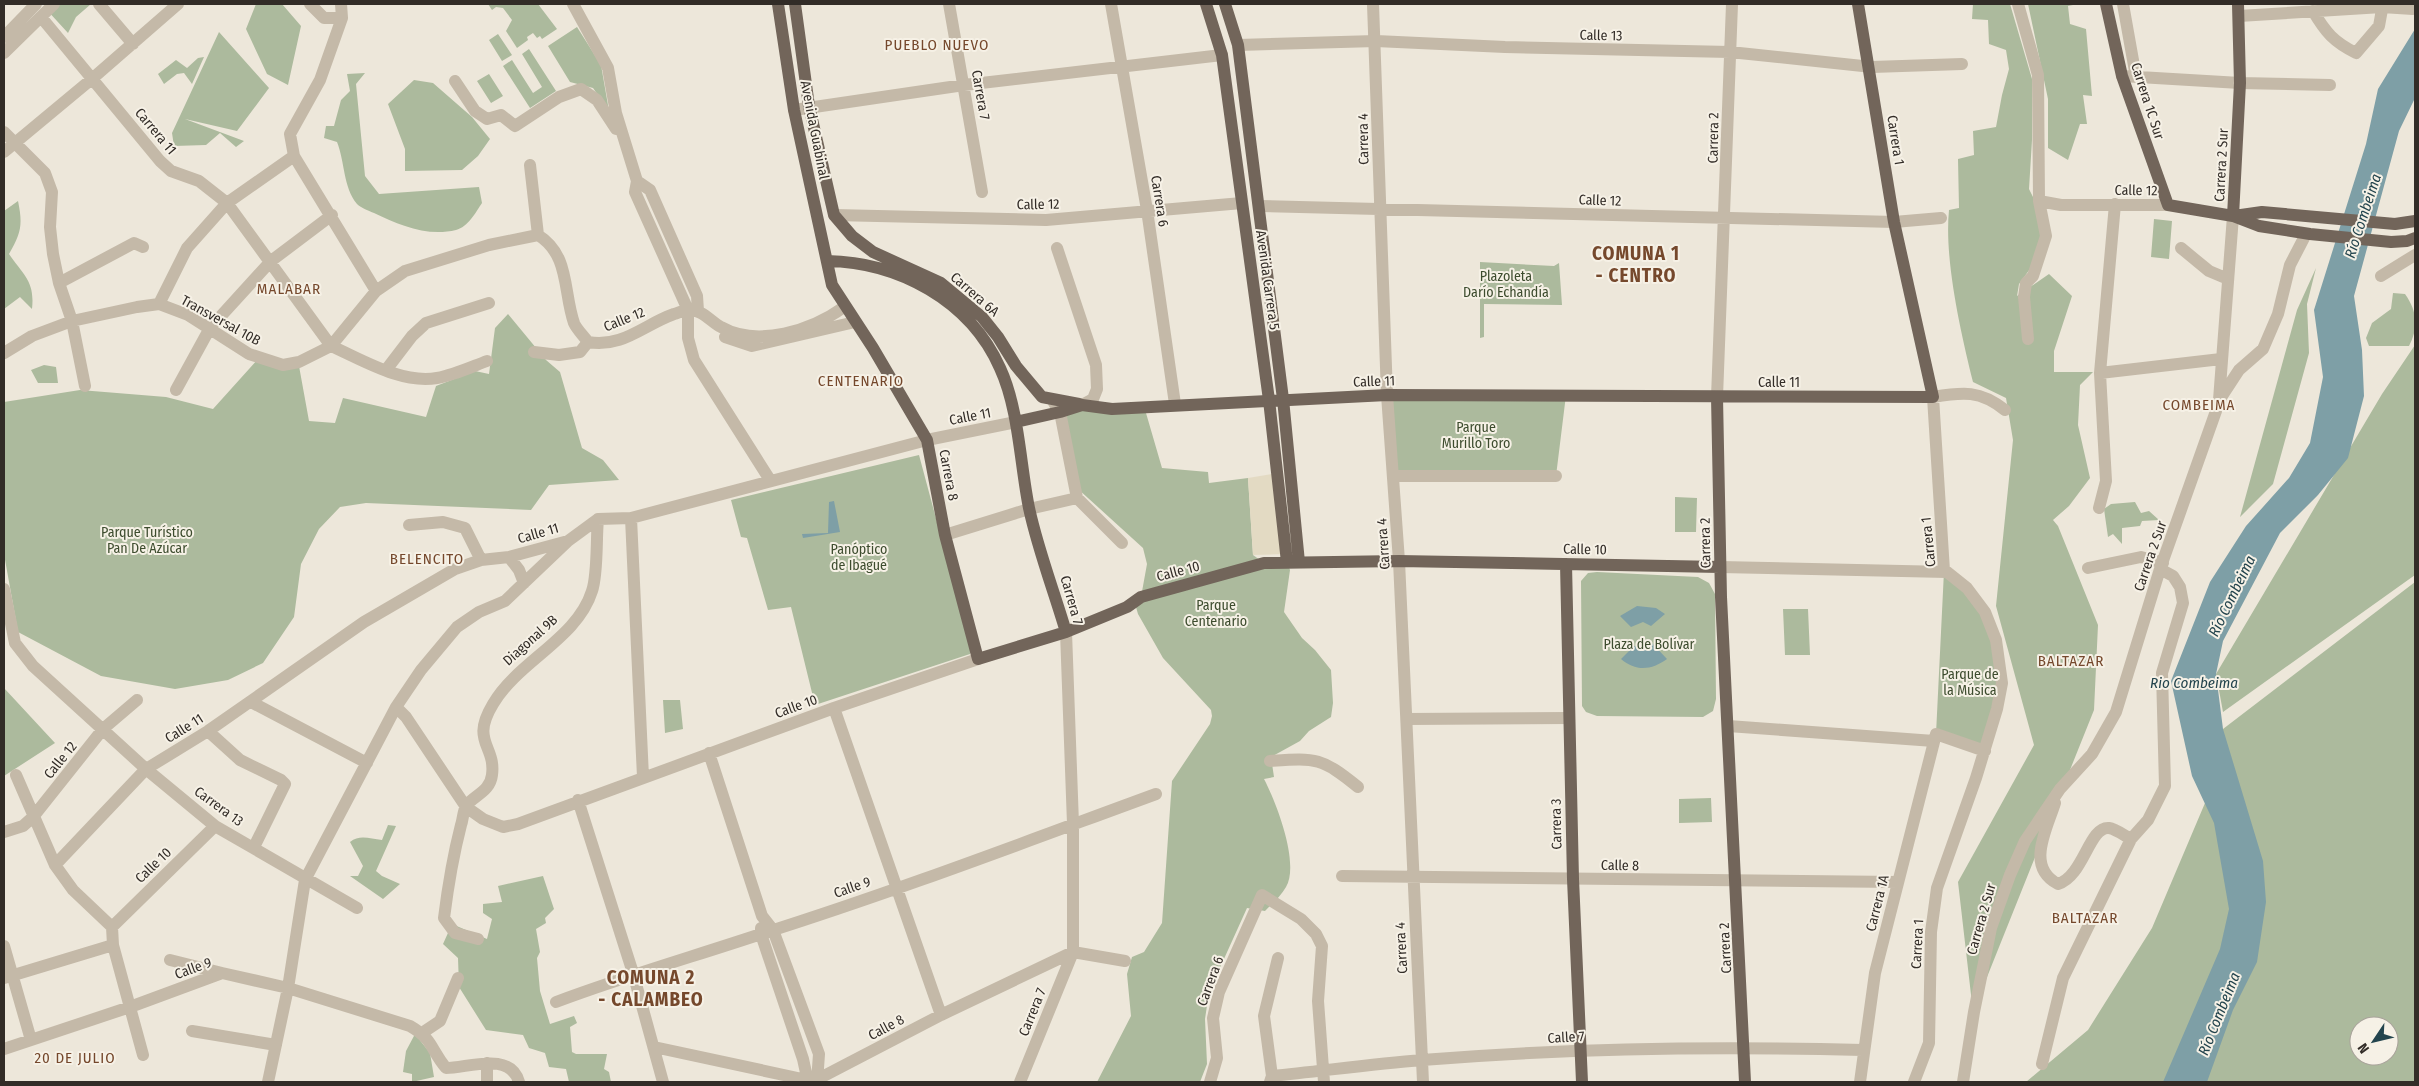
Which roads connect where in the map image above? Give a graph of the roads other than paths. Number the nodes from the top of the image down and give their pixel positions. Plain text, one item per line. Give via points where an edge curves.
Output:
1 (36, 4) edge
2 (54, 4) edge
3 (99, 4) edge
4 (310, 4) edge
5 (341, 4) edge
6 (573, 4) edge
7 (778, 4) edge
8 (794, 4) edge
9 (949, 4) edge
10 (1111, 4) edge
11 (1206, 4) edge
12 (1225, 4) edge
13 (1373, 4) edge
14 (1732, 4) edge
15 (1858, 4) edge
16 (2018, 4) edge
17 (2106, 4) edge
18 (2123, 4) edge
19 (172, 6) edge
20 (2382, 6) edge
21 (2413, 8) dead end
22 (2239, 10) edge
23 (2313, 11) junction
24 (41, 16) junction
25 (342, 18) junction
26 (18, 30) junction
27 (4, 37) edge
28 (1376, 41) junction
29 (133, 44) junction
30 (1238, 45) junction
31 (1730, 52) junction
32 (4, 53) edge
33 (1222, 55) junction
34 (1962, 64) dead end
35 (1869, 66) junction
36 (1124, 68) junction
37 (2122, 76) junction
38 (2136, 77) junction
39 (93, 78) junction
40 (455, 81) dead end
41 (2240, 83) junction
42 (2330, 84) dead end
43 (964, 85) junction
44 (809, 106) junction
45 (794, 110) junction
46 (4, 132) edge
47 (625, 141) junction
48 (16, 143) junction
49 (4, 152) edge
50 (294, 156) junction
51 (530, 166) dead end
52 (982, 192) dead end
53 (2039, 201) junction
54 (227, 203) junction
55 (1242, 203) junction
56 (2114, 204) junction
57 (2168, 205) junction
58 (1259, 206) junction
59 (1379, 209) junction
60 (1147, 210) junction
61 (332, 215) junction
62 (834, 215) junction
63 (2233, 216) junction
64 (1941, 218) dead end
65 (1726, 219) junction
66 (2415, 221) edge
67 (1894, 222) junction
68 (2308, 234) junction
69 (538, 235) junction
70 (2415, 238) edge
71 (143, 247) dead end
72 (1057, 248) dead end
73 (2181, 248) dead end
74 (2415, 255) edge
75 (871, 258) junction
76 (271, 261) junction
77 (827, 261) junction
78 (2381, 276) dead end
79 (2228, 279) junction
80 (59, 283) junction
81 (376, 291) junction
82 (489, 303) dead end
83 (159, 304) junction
84 (844, 307) junction
85 (693, 310) junction
86 (72, 321) junction
87 (855, 322) junction
88 (210, 328) junction
89 (2028, 339) dead end
90 (588, 342) junction
91 (331, 346) junction
92 (534, 352) dead end
93 (4, 353) edge
94 (2220, 359) junction
95 (488, 361) dead end
96 (386, 370) junction
97 (2100, 374) junction
98 (85, 386) dead end
99 (176, 390) dead end
100 (1387, 395) junction
101 (1717, 397) junction
102 (1933, 397) junction
103 (1052, 400) junction
104 (1269, 400) junction
105 (1283, 400) junction
106 (2219, 400) junction
107 (1175, 404) junction
108 (1082, 405) junction
109 (2005, 410) dead end
110 (1060, 412) junction
111 (1016, 422) junction
112 (927, 440) junction
113 (1393, 476) junction
114 (1556, 476) dead end
115 (770, 480) junction
116 (1077, 498) junction
117 (2099, 508) dead end
118 (1029, 509) junction
119 (631, 518) junction
120 (598, 519) junction
121 (409, 525) dead end
122 (946, 535) junction
123 (568, 541) junction
124 (1122, 543) dead end
125 (509, 557) junction
126 (481, 560) junction
127 (1399, 561) junction
128 (1293, 562) junction
129 (1566, 564) junction
130 (2161, 566) junction
131 (1720, 567) junction
132 (2088, 568) dead end
133 (1944, 571) junction
134 (524, 583) junction
135 (4, 589) edge
136 (1066, 632) junction
137 (8, 635) edge
138 (978, 659) junction
139 (137, 700) dead end
140 (251, 702) junction
141 (396, 707) junction
142 (834, 708) junction
143 (1569, 718) junction
144 (1407, 720) junction
145 (1728, 726) junction
146 (103, 729) junction
147 (208, 731) junction
148 (1935, 737) junction
149 (1985, 750) junction
150 (709, 753) junction
151 (1270, 761) dead end
152 (367, 762) junction
153 (146, 769) junction
154 (16, 775) dead end
155 (643, 777) junction
156 (1358, 787) dead end
157 (2060, 789) junction
158 (1156, 794) dead end
159 (578, 800) junction
160 (466, 806) junction
161 (33, 817) junction
162 (1073, 824) junction
163 (215, 826) junction
164 (4, 832) edge
165 (2130, 839) junction
166 (254, 847) junction
167 (55, 865) junction
168 (1342, 876) dead end
169 (1413, 879) junction
170 (305, 880) junction
171 (1573, 880) junction
172 (1737, 882) junction
173 (1898, 882) junction
174 (898, 888) junction
175 (357, 908) dead end
176 (112, 926) junction
177 (767, 932) junction
178 (478, 938) dead end
179 (113, 945) junction
180 (4, 946) edge
181 (1073, 952) junction
182 (1278, 958) dead end
183 (170, 960) dead end
184 (1125, 961) dead end
185 (222, 973) junction
186 (634, 973) junction
187 (8, 976) edge
188 (458, 978) dead end
189 (288, 988) junction
190 (556, 1002) dead end
191 (130, 1007) junction
192 (941, 1015) junction
193 (192, 1031) dead end
194 (422, 1033) junction
195 (31, 1040) junction
196 (276, 1045) junction
197 (654, 1047) junction
198 (1744, 1047) junction
199 (4, 1049) edge
200 (1863, 1050) junction
201 (1580, 1051) junction
202 (143, 1055) dead end
203 (1421, 1060) junction
204 (487, 1063) junction
205 (2042, 1064) dead end
206 (1324, 1076) edge
207 (1271, 1079) edge
208 (813, 1081) edge
209 (268, 1082) edge
210 (487, 1082) edge
211 (519, 1082) edge
212 (663, 1082) edge
213 (1020, 1082) edge
214 (1210, 1082) edge
215 (1423, 1082) edge
216 (1582, 1082) edge
217 (1745, 1082) edge
218 (1860, 1082) edge
219 (1914, 1082) edge
220 (1963, 1082) edge

1 - 26 street
2 - 24 street
3 - 29 street
4 - 25 street via 324,18
5 - 25 street
6 - 47 street via 608,68
7 - 45 main road, Avenida Guabinal
8 - 44 main road, Avenida Guabinal
9 - 43 street, Carrera 7
10 - 36 street, Carrera 6
11 - 33 main road, Avenida Carrera 5
12 - 30 main road, Avenida Carrera 5
13 - 28 street, Carrera 4
14 - 31 street, Carrera 2
15 - 35 main road, Carrera 1
16 - 53 street via 2038,76
17 - 37 main road, Carrera 1C Sur
18 - 38 street
19 - 29 street
20 - 21 street
20 - 23 street
20 - 23 street via 2379,26 2356,53 2338,44 2324,30
22 - 23 street
22 - 41 main road, Carrera 2 Sur
24 - 26 street
24 - 39 street, Carrera 11
25 - 50 street via 320,80 290,134
26 - 27 street
26 - 32 street
28 - 30 street, Calle 13
28 - 31 street, Calle 13
28 - 59 street, Carrera 4
29 - 39 street
30 - 58 main road, Avenida Carrera 5
31 - 35 street, Calle 13
31 - 65 street, Carrera 2
33 - 36 street
33 - 55 main road, Avenida Carrera 5
34 - 35 street, Calle 13
35 - 67 main road, Carrera 1
36 - 43 street
36 - 60 street, Carrera 6
37 - 38 street
37 - 57 main road, Carrera 1C Sur
38 - 41 street
39 - 48 street
39 - 54 street, Carrera 11 via 160,161 171,171 199,181
40 - 47 street via 475,111 487,119 502,115 515,126 559,97 581,89 597,100
41 - 42 street
41 - 63 main road, Carrera 2 Sur
43 - 44 street
43 - 52 street, Carrera 7
44 - 45 street
44 - 62 main road, Avenida Guabinal
45 - 77 main road, Avenida Guabinal
46 - 48 street
47 - 85 street via 638,181 635,192
48 - 49 street
48 - 80 street via 44,173 52,192 50,227
50 - 54 street
50 - 61 street
51 - 69 street
53 - 56 street, Calle 12 via 2061,205
53 - 89 street via 2046,236 2033,276 2026,283
54 - 76 street, Carrera 11
54 - 83 street via 187,248
55 - 60 street, Calle 12
55 - 104 main road, Avenida Carrera 5
56 - 57 street, Calle 12
56 - 97 street
57 - 63 main road, Calle 12
58 - 59 street, Calle 12
58 - 105 main road, Avenida Carrera 5
59 - 65 street, Calle 12
59 - 100 street, Carrera 4
60 - 62 street, Calle 12 via 1046,220
60 - 107 street, Carrera 6
61 - 76 street
61 - 81 street
62 - 75 main road, Carrera 6A
63 - 66 main road, Calle 12 via 2262,212 2395,224
63 - 68 main road, Calle 12 via 2259,226
63 - 79 street, Carrera 2 Sur
64 - 67 street, Calle 12
65 - 67 street, Calle 12
65 - 101 street, Carrera 2
67 - 102 main road, Carrera 1
68 - 70 main road, Calle 12 via 2391,242
68 - 106 street via 2290,265 2278,314 2263,348 2240,370
69 - 81 street via 489,245 405,271
69 - 90 street via 551,243 560,258 575,324
71 - 80 street via 134,243
72 - 108 street via 1096,365 1097,389 1093,398
73 - 79 street via 2209,272
74 - 78 street
75 - 77 main road, Carrera 7
75 - 103 main road, Carrera 6A via 941,283 982,317 1034,389 1042,397
75 - 111 main road, Carrera 7 via 930,288 972,323 1001,369
76 - 88 street
76 - 91 street, Carrera 11
77 - 84 main road, Carrera 8 via 832,285
79 - 94 street, Carrera 2 Sur
80 - 86 street
81 - 91 street
82 - 96 street via 426,323
83 - 86 street, Transversal 10B
83 - 88 street, Transversal 10B
84 - 85 street via 827,319 804,327 752,337 734,334
84 - 87 main road, Carrera 8
85 - 87 street via 714,332 739,344 752,346
85 - 90 street, Calle 12 via 668,316 618,341
85 - 115 street via 688,338 694,360
86 - 93 street, Transversal 10B via 32,336
86 - 98 street
87 - 112 main road, Carrera 8
88 - 91 street, Transversal 10B via 248,354 283,365 299,362
88 - 99 street
90 - 92 street, Calle 12 via 580,352 559,355
91 - 96 street
94 - 97 street
94 - 106 street, Carrera 2 Sur
95 - 96 street via 436,378 411,377
97 - 117 street via 2106,481
100 - 101 main road, Calle 11
100 - 105 main road, Calle 11
100 - 113 street, Carrera 4
101 - 102 main road, Calle 11
101 - 131 main road, Carrera 2
102 - 109 street, Calle 11 via 1964,392 1993,401
102 - 133 street, Carrera 1
103 - 108 main road, Carrera 6A
103 - 110 street, Carrera 6A
104 - 105 main road, Calle 11
104 - 107 main road, Calle 11
104 - 128 main road, Avenida Carrera 5
105 - 128 main road, Avenida Carrera 5
106 - 130 street, Carrera 2 Sur
107 - 108 main road, Calle 11 via 1112,409
108 - 110 main road, Calle 11
110 - 111 main road, Calle 11
110 - 116 street, Carrera 6A
111 - 112 street, Calle 11
111 - 118 main road, Carrera 7
112 - 115 street, Calle 11
112 - 122 main road, Carrera 8
113 - 114 street
113 - 127 street, Carrera 4
115 - 119 street, Calle 11
116 - 118 street
116 - 124 street
118 - 122 street
118 - 136 main road, Carrera 7
119 - 120 street, Calle 11
119 - 155 street
120 - 123 street, Calle 11
120 - 160 street, Diagonal 9B via 593,590 586,606 556,640 511,678 492,704 482,727 485,746 494,764 492,779 483,794
121 - 126 street via 443,522 459,526 469,533
122 - 138 main road, Carrera 8
123 - 125 street, Calle 11
123 - 134 street
125 - 126 street, Calle 11
125 - 134 street
126 - 140 street, Calle 11 via 455,569 364,622
127 - 128 main road, Calle 10
127 - 129 main road, Calle 10
127 - 144 street, Carrera 4
128 - 136 main road, Calle 10 via 1254,566 1137,599 1126,607
129 - 131 main road, Calle 10
129 - 143 main road, Carrera 3
130 - 132 street via 2141,557
130 - 157 street, Carrera 2 Sur via 2116,712 2092,754
130 - 165 street via 2180,587 2183,603 2162,673 2165,786 2148,820
131 - 133 street, Calle 10
131 - 145 main road, Carrera 2
133 - 149 street, Carrera 1 via 1951,573 1976,598 1996,640 2002,671 2001,694
134 - 141 street via 505,601 456,627
135 - 137 street, Carrera 13
136 - 138 main road, Calle 10
136 - 162 street, Carrera 7
137 - 146 street, Carrera 13 via 33,666
138 - 142 street, Calle 10
139 - 146 street, Calle 12
140 - 147 street, Calle 11
140 - 152 street
141 - 152 street
141 - 160 street
142 - 150 street, Calle 10
142 - 174 street
143 - 144 street
143 - 171 main road, Carrera 3
144 - 169 street, Carrera 4
145 - 148 street
145 - 172 main road, Carrera 2
146 - 153 street, Carrera 13
146 - 161 street, Calle 12
147 - 153 street, Calle 11
147 - 166 street via 240,760 280,780 285,786
148 - 149 street
148 - 173 street, Carrera 1A
149 - 219 street, Carrera 1 via 1937,888 1931,932 1929,1043
150 - 155 street, Calle 10
150 - 177 street
151 - 156 street via 1310,758 1320,761
152 - 170 street
153 - 163 street, Carrera 13
153 - 167 street, Calle 11
154 - 161 street
155 - 159 street, Calle 10
157 - 165 street via 2038,854 2041,867 2050,880 2058,884 2074,875 2101,830 2109,828
157 - 220 street, Carrera 2 Sur via 2025,841 1991,928
158 - 162 street, Calle 9
159 - 160 street, Calle 10 via 503,827 483,819
159 - 186 street
160 - 178 street via 451,864 444,918 455,934
161 - 164 street, Calle 12 via 24,826
161 - 167 street
162 - 174 street, Calle 9
162 - 181 street, Carrera 7
163 - 166 street, Carrera 13
163 - 176 street, Calle 10
165 - 205 street via 2063,978
166 - 170 street, Carrera 13
167 - 176 street via 73,890
168 - 169 street, Calle 8
169 - 171 street, Calle 8
169 - 203 street, Carrera 4
170 - 175 street, Carrera 13
170 - 189 street
171 - 172 street, Calle 8
171 - 201 main road, Carrera 3
172 - 173 street, Calle 8
172 - 198 main road, Carrera 2
173 - 200 street, Carrera 1A via 1876,972
174 - 177 street, Calle 9
174 - 192 street
176 - 179 street
177 - 186 street, Calle 9
177 - 208 street via 819,1054
179 - 187 street
179 - 191 street
180 - 187 street
181 - 184 street
181 - 192 street, Calle 8
181 - 213 street, Carrera 7
182 - 207 street via 1264,1016
183 - 185 street
185 - 189 street, Calle 9
185 - 191 street, Calle 9
186 - 190 street, Calle 9
186 - 197 street
187 - 195 street
188 - 194 street via 440,1021
189 - 194 street, Calle 9 via 410,1026
189 - 196 street
191 - 195 street, Calle 9
191 - 202 street
192 - 208 street, Calle 8
193 - 196 street
194 - 204 street via 446,1068
195 - 199 street, Calle 9
196 - 209 street
197 - 208 street
197 - 212 street
198 - 200 street, Calle 7
198 - 201 street, Calle 7
198 - 217 main road, Carrera 2
200 - 218 street, Carrera 1A
201 - 203 street, Calle 7
201 - 216 main road, Carrera 3
203 - 206 street, Calle 7
203 - 215 street, Carrera 4
204 - 210 street
204 - 211 street via 511,1068
206 - 207 street, Calle 7
206 - 214 street, Carrera 6 via 1318,1001 1322,946 1316,934 1301,920 1262,895 1220,992 1213,1018 1217,1058

